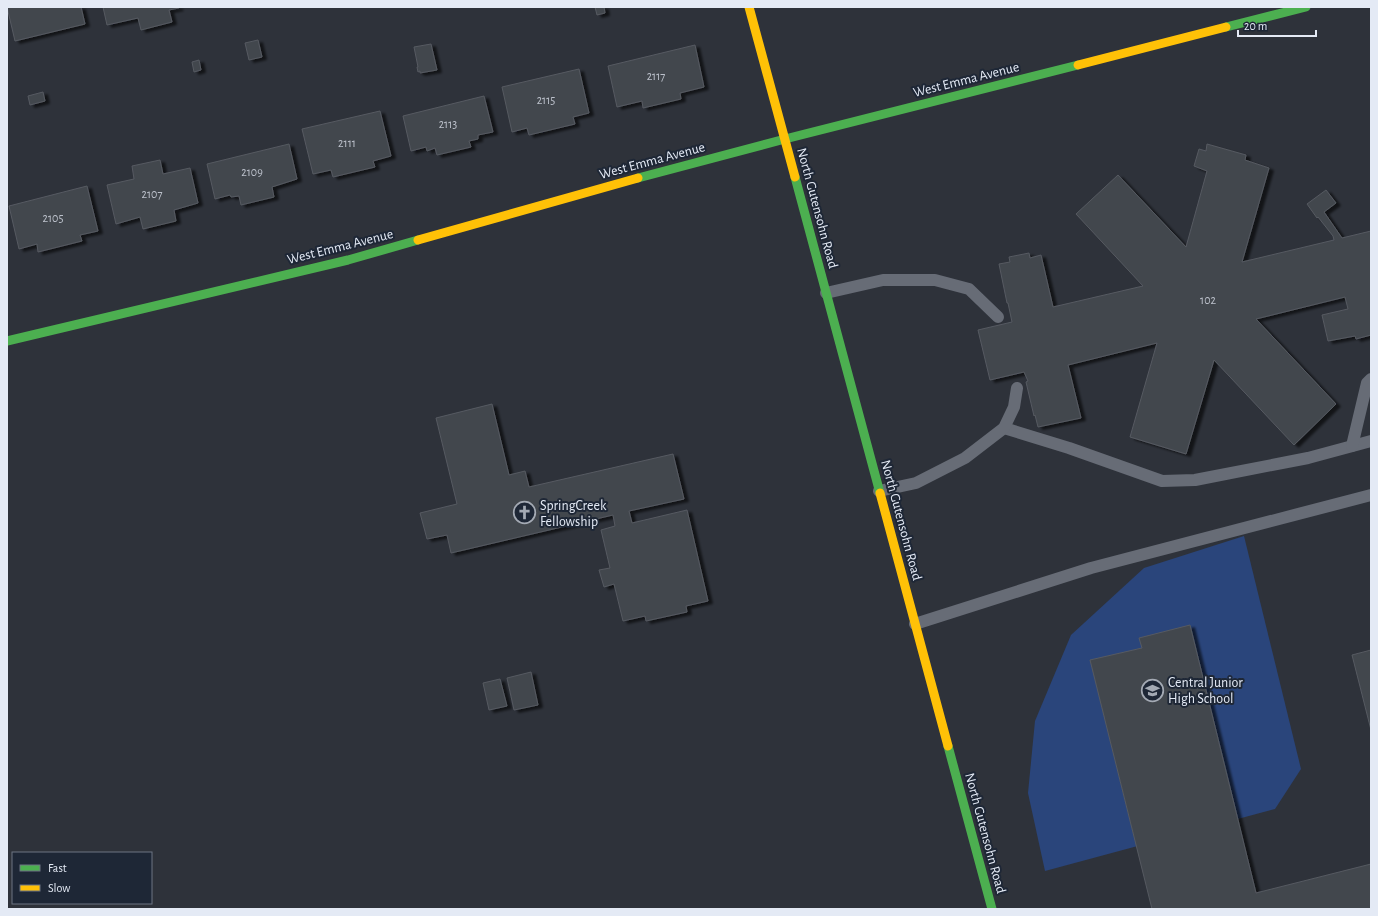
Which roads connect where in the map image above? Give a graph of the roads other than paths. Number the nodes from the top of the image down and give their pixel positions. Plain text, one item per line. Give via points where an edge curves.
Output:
1 (749, 7) edge
2 (1306, 7) edge
3 (785, 139) junction
4 (826, 293) junction
5 (998, 317) dead end
6 (7, 341) edge
7 (1371, 378) edge
8 (1017, 388) dead end
9 (1004, 428) junction
10 (1371, 442) edge
11 (1352, 446) junction
12 (879, 491) junction
13 (1371, 495) edge
14 (915, 624) junction
15 (992, 909) edge

1 - 3 street, North Gutensohn Road
2 - 3 street, West Emma Avenue
3 - 4 street, North Gutensohn Road
3 - 6 street, West Emma Avenue via 348,260
4 - 5 lane via 883,280 935,280 969,290
4 - 12 street, North Gutensohn Road
7 - 11 lane via 1367,383
8 - 9 lane via 1014,407
9 - 11 lane via 1162,481 1195,480 1308,458
9 - 12 lane via 965,458 916,482
10 - 11 lane
12 - 14 street, North Gutensohn Road
13 - 14 lane via 1091,568
14 - 15 street, North Gutensohn Road

